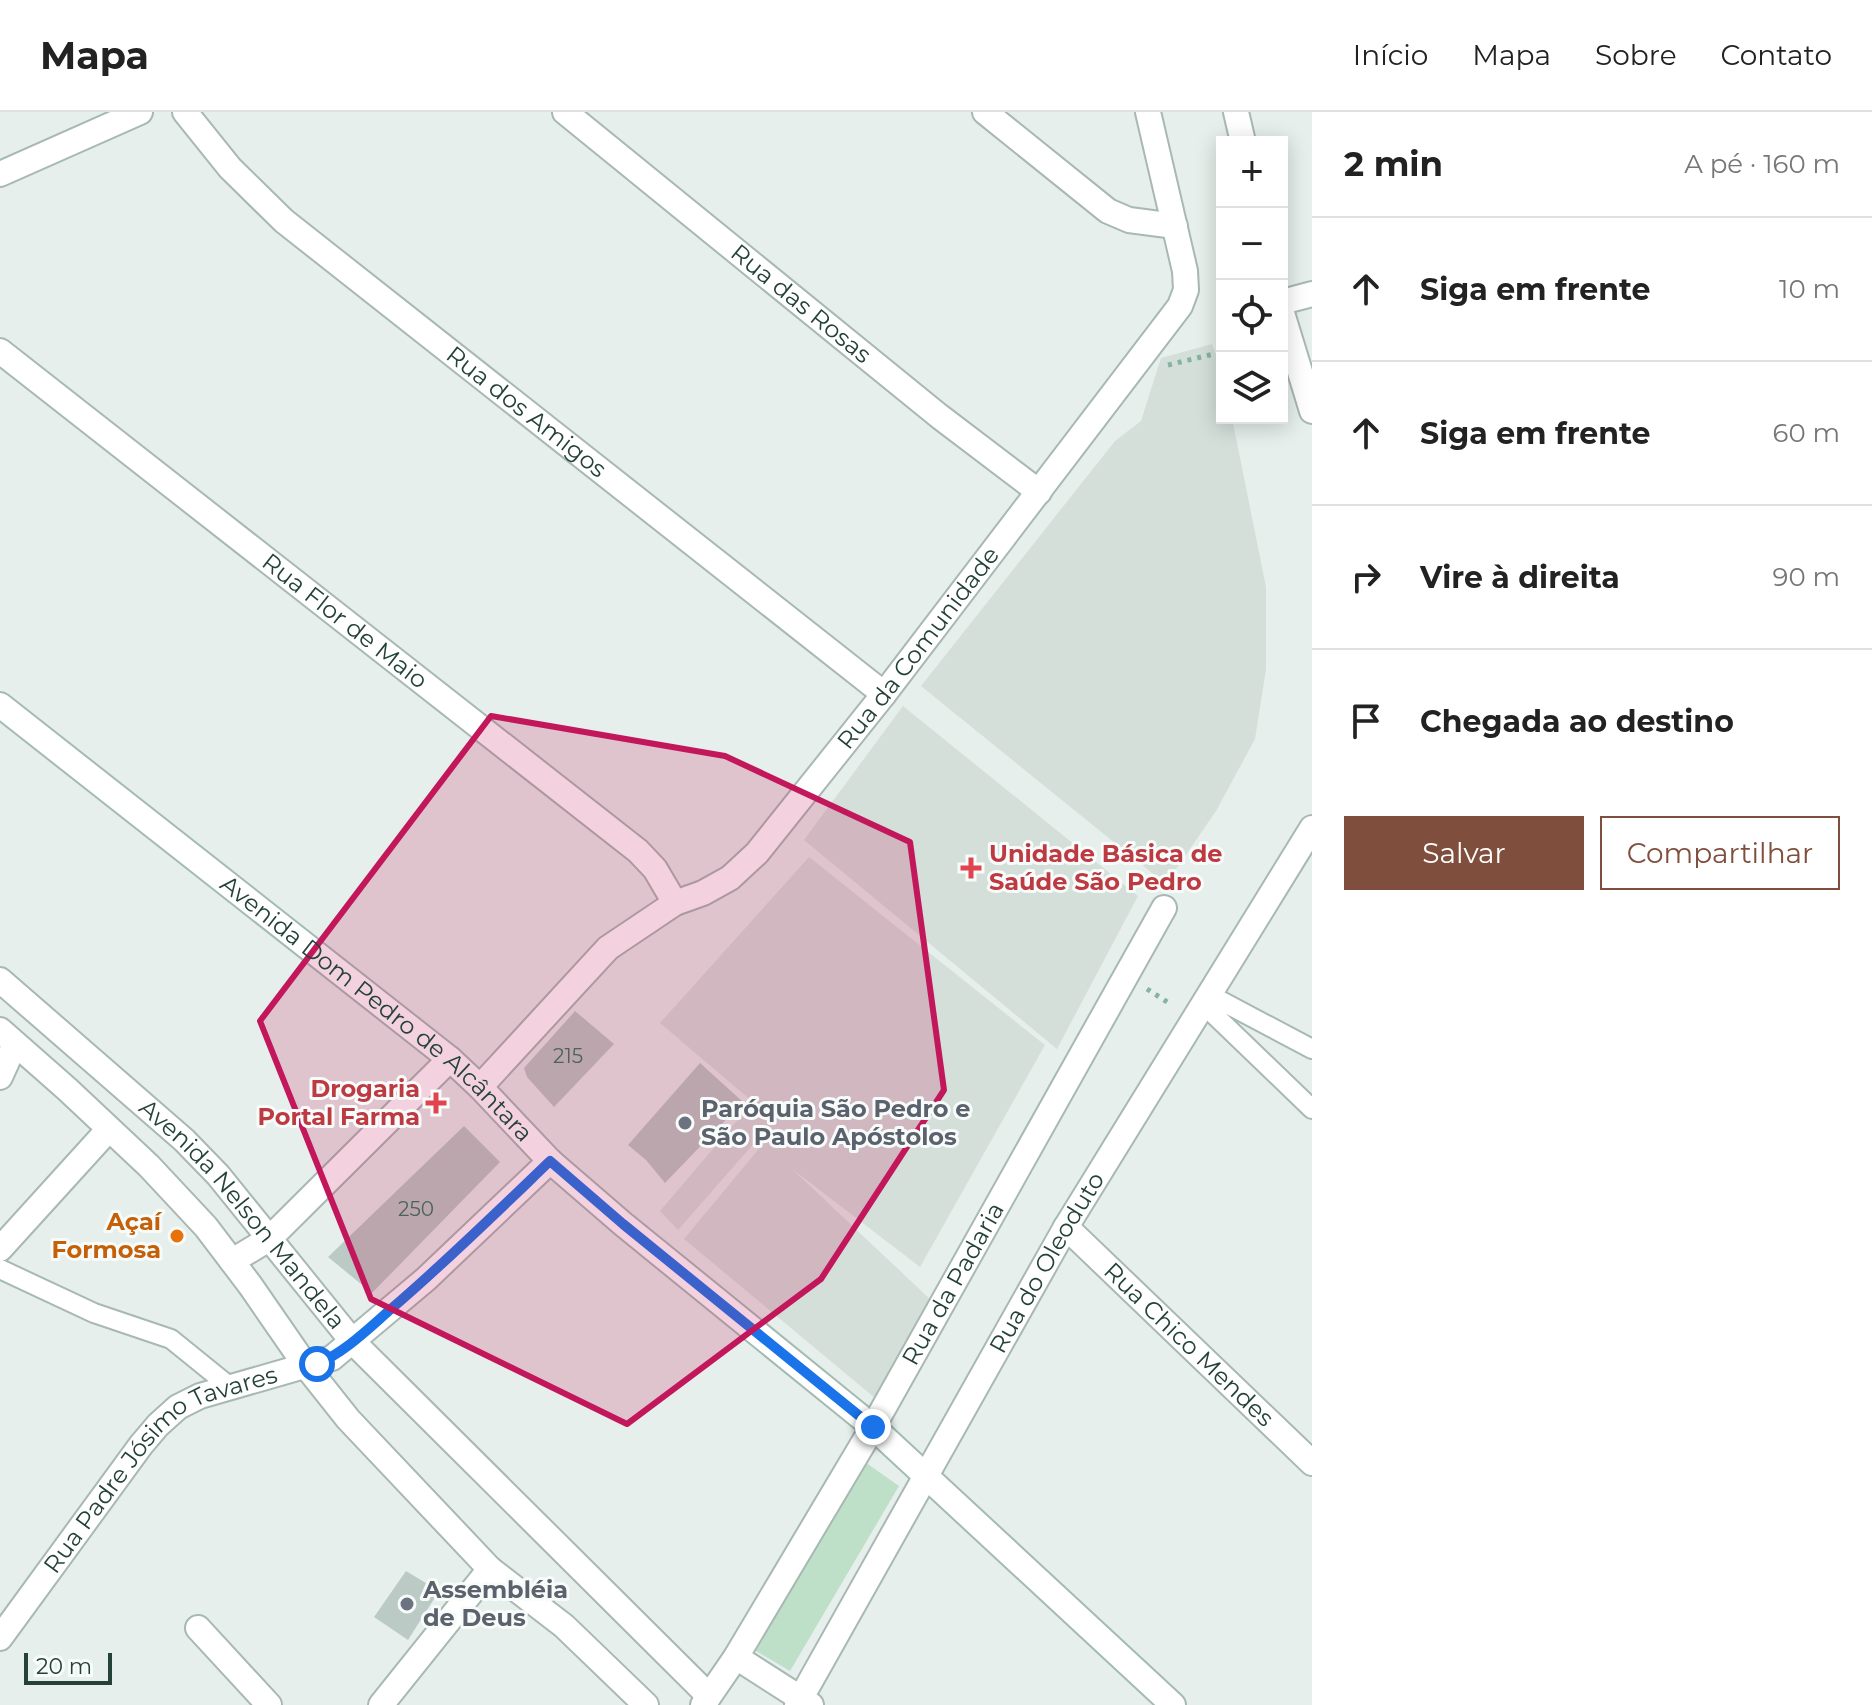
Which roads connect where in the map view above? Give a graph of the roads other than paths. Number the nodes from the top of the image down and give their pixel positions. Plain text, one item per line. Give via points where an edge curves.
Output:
1 (140, 112) edge
2 (185, 112) edge
3 (565, 112) edge
4 (985, 112) edge
5 (1148, 112) edge
6 (1236, 112) edge
7 (1242, 136) edge
8 (0, 174) edge
9 (1175, 226) junction
10 (1312, 294) edge
11 (1288, 300) edge
12 (1288, 326) edge
13 (0, 351) edge
14 (1306, 363) edge
15 (1312, 411) edge
16 (1039, 492) junction
17 (884, 694) junction
18 (0, 705) edge
19 (1312, 828) edge
20 (675, 903) junction
21 (1164, 908) dead end
22 (0, 980) edge
23 (1203, 1007) junction
24 (8, 1037) edge
25 (1312, 1049) edge
26 (450, 1059) junction
27 (0, 1077) edge
28 (480, 1087) junction
29 (1312, 1109) edge
30 (109, 1129) junction
31 (550, 1161) junction
32 (1066, 1227) junction
33 (269, 1239) junction
34 (0, 1249) edge
35 (232, 1261) junction
36 (0, 1269) edge
37 (353, 1342) junction
38 (306, 1366) junction
39 (229, 1386) junction
40 (873, 1427) junction
41 (1312, 1463) edge
42 (924, 1476) junction
43 (490, 1569) junction
44 (198, 1628) dead end
45 (0, 1638) edge
46 (736, 1657) junction
47 (706, 1701) edge
48 (803, 1702) edge
49 (269, 1705) edge
50 (381, 1705) edge
51 (646, 1705) edge
52 (1173, 1705) edge

1 - 8 street
2 - 17 street, Rua dos Amigos via 230,168 284,221
3 - 16 street, Rua das Rosas
4 - 9 street via 1108,211 1129,220
5 - 9 street, Rua da Comunidade
6 - 7 street
9 - 16 street, Rua da Comunidade via 1185,271 1180,306
10 - 11 street
12 - 14 street
13 - 20 street, Rua Flor de Maio via 638,851
14 - 15 street
16 - 17 street, Rua da Comunidade
17 - 20 street, Rua da Comunidade via 757,853 730,878
18 - 26 street, Avenida Dom Pedro de Alcântara
19 - 23 street, Rua do Oleoduto
20 - 28 street, Rua da Comunidade via 608,948
21 - 40 street, Rua da Padaria
22 - 33 street, Avenida Nelson Mandela via 184,1140
23 - 25 lane
23 - 29 lane
23 - 32 street, Rua do Oleoduto
24 - 27 street
24 - 30 street, Avenida Nelson Mandela
26 - 28 street, Avenida Dom Pedro de Alcântara
26 - 33 street
28 - 31 street, Avenida Dom Pedro de Alcântara
30 - 34 street
30 - 35 street, Avenida Nelson Mandela via 206,1227
31 - 37 street, Rua Padre Jósimo Tavares
31 - 40 street, Avenida Dom Pedro de Alcântara
32 - 41 street, Rua Chico Mendes
32 - 42 street, Rua do Oleoduto
33 - 35 street
33 - 37 street, Avenida Nelson Mandela
35 - 38 street, Avenida Nelson Mandela
36 - 39 lane via 94,1313 171,1339
37 - 38 street, Rua Padre Jósimo Tavares via 332,1358
37 - 47 street, Avenida Nelson Mandela
38 - 39 street, Rua Padre Jósimo Tavares
38 - 43 street, Avenida Nelson Mandela via 348,1419
39 - 45 street, Rua Padre Jósimo Tavares via 178,1407 158,1425
40 - 42 street, Avenida Dom Pedro de Alcântara
40 - 46 street, Rua da Padaria
42 - 48 street, Rua do Oleoduto
42 - 52 street, Avenida Dom Pedro de Alcântara
43 - 50 street
43 - 51 street, Avenida Nelson Mandela via 564,1626
44 - 49 street
46 - 47 street
46 - 48 street

